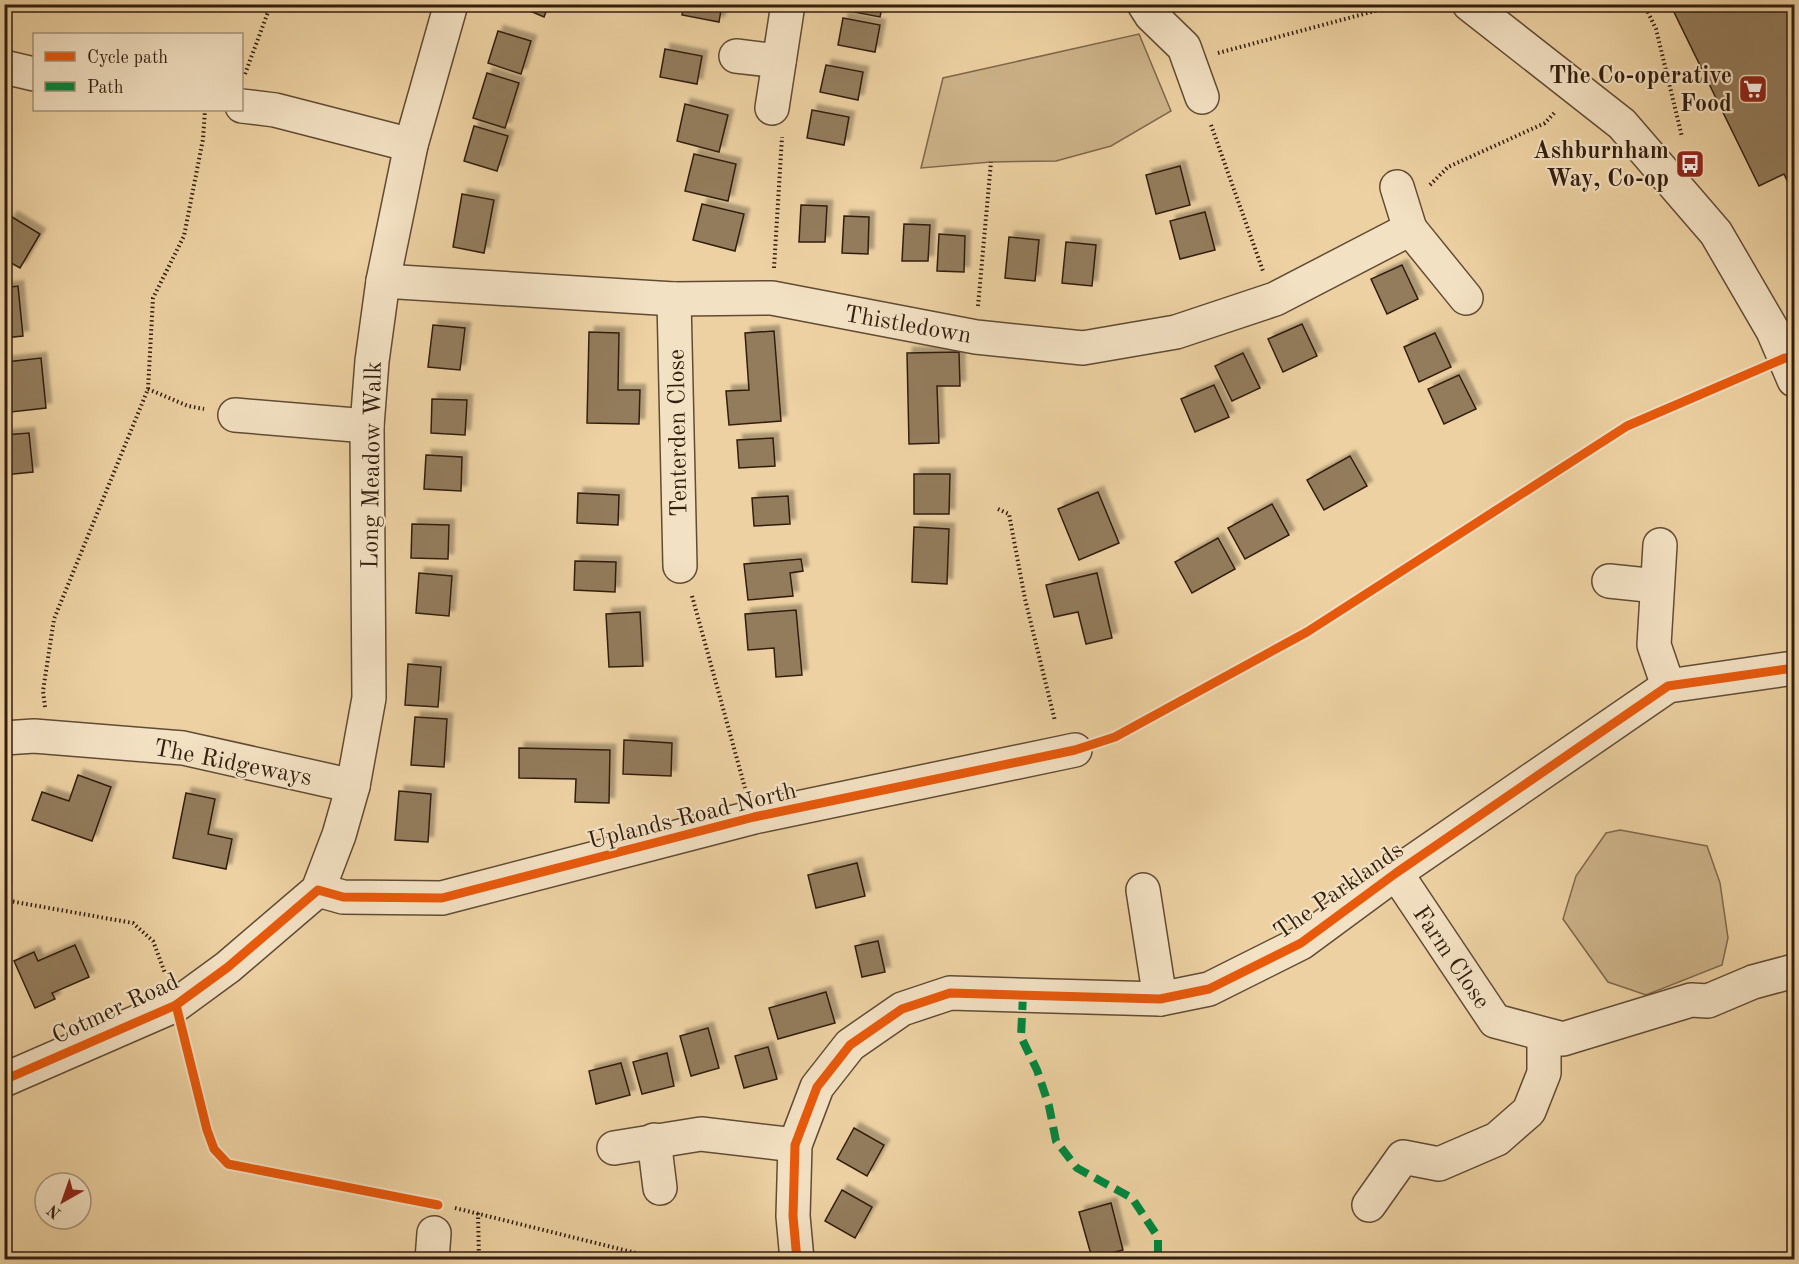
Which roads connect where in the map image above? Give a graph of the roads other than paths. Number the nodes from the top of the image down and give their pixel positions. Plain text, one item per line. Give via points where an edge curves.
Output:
1 (451, 4) edge
2 (788, 4) edge
3 (1144, 4) edge
4 (1469, 4) edge
5 (1502, 14) edge
6 (736, 56) dead end
7 (779, 61) junction
8 (4, 67) edge
9 (33, 74) edge
10 (1202, 97) road end
11 (243, 106) edge
12 (772, 108) road end
13 (411, 145) junction
14 (383, 281) junction
15 (1466, 298) dead end
16 (674, 299) junction
17 (1784, 328) edge
18 (1794, 380) edge
19 (235, 415) road end
20 (367, 426) junction
21 (1660, 545) dead end
22 (680, 566) road end
23 (1609, 580) dead end
24 (1658, 586) junction
25 (1794, 668) edge
26 (1668, 686) junction
27 (4, 738) edge
28 (1069, 751) road end
29 (353, 786) junction
30 (1396, 873) junction
31 (318, 890) junction
32 (1143, 890) dead end
33 (1794, 971) edge
34 (1160, 999) junction
35 (1544, 1035) junction
36 (4, 1080) edge
37 (654, 1140) junction
38 (795, 1145) junction
39 (614, 1148) dead end
40 (660, 1188) dead end
41 (1369, 1205) dead end
42 (797, 1260) edge

1 - 13 street, Long Meadow Walk
2 - 7 street
3 - 10 street via 1184,47
4 - 5 street
5 - 17 street via 1622,124 1716,233
6 - 7 street
7 - 12 street
8 - 9 street
11 - 13 street via 275,110
13 - 14 street, Long Meadow Walk
14 - 16 street, Thistledown
14 - 20 street, Long Meadow Walk
15 - 16 street, Thistledown via 1404,209 1275,299 1176,332 1083,348 976,337 772,298
16 - 22 street, Tenterden Close
17 - 18 street
19 - 20 street
20 - 29 street, Long Meadow Walk via 369,698
21 - 24 street
23 - 24 street
24 - 26 street via 1654,645
25 - 26 street, The Parklands
26 - 30 street, The Parklands
27 - 29 street, The Ridgeways via 49,737 183,748
28 - 31 street, Uplands Road North via 753,817 442,898 343,897
29 - 31 street, Long Meadow Walk
30 - 34 street, The Parklands via 1301,943 1209,989
30 - 35 street, Farm Close via 1495,1021
31 - 36 street, Cotmer Road via 228,967 176,1005
32 - 34 street
33 - 35 street, Farm Close via 1753,982 1708,1001 1690,1000 1563,1039
34 - 38 street, The Parklands via 950,993 902,1010 850,1045 817,1087
35 - 41 street via 1544,1073 1529,1112 1497,1140 1439,1164 1403,1157
37 - 38 street via 701,1134
37 - 39 street
37 - 40 street
38 - 42 street, The Parklands via 793,1216

